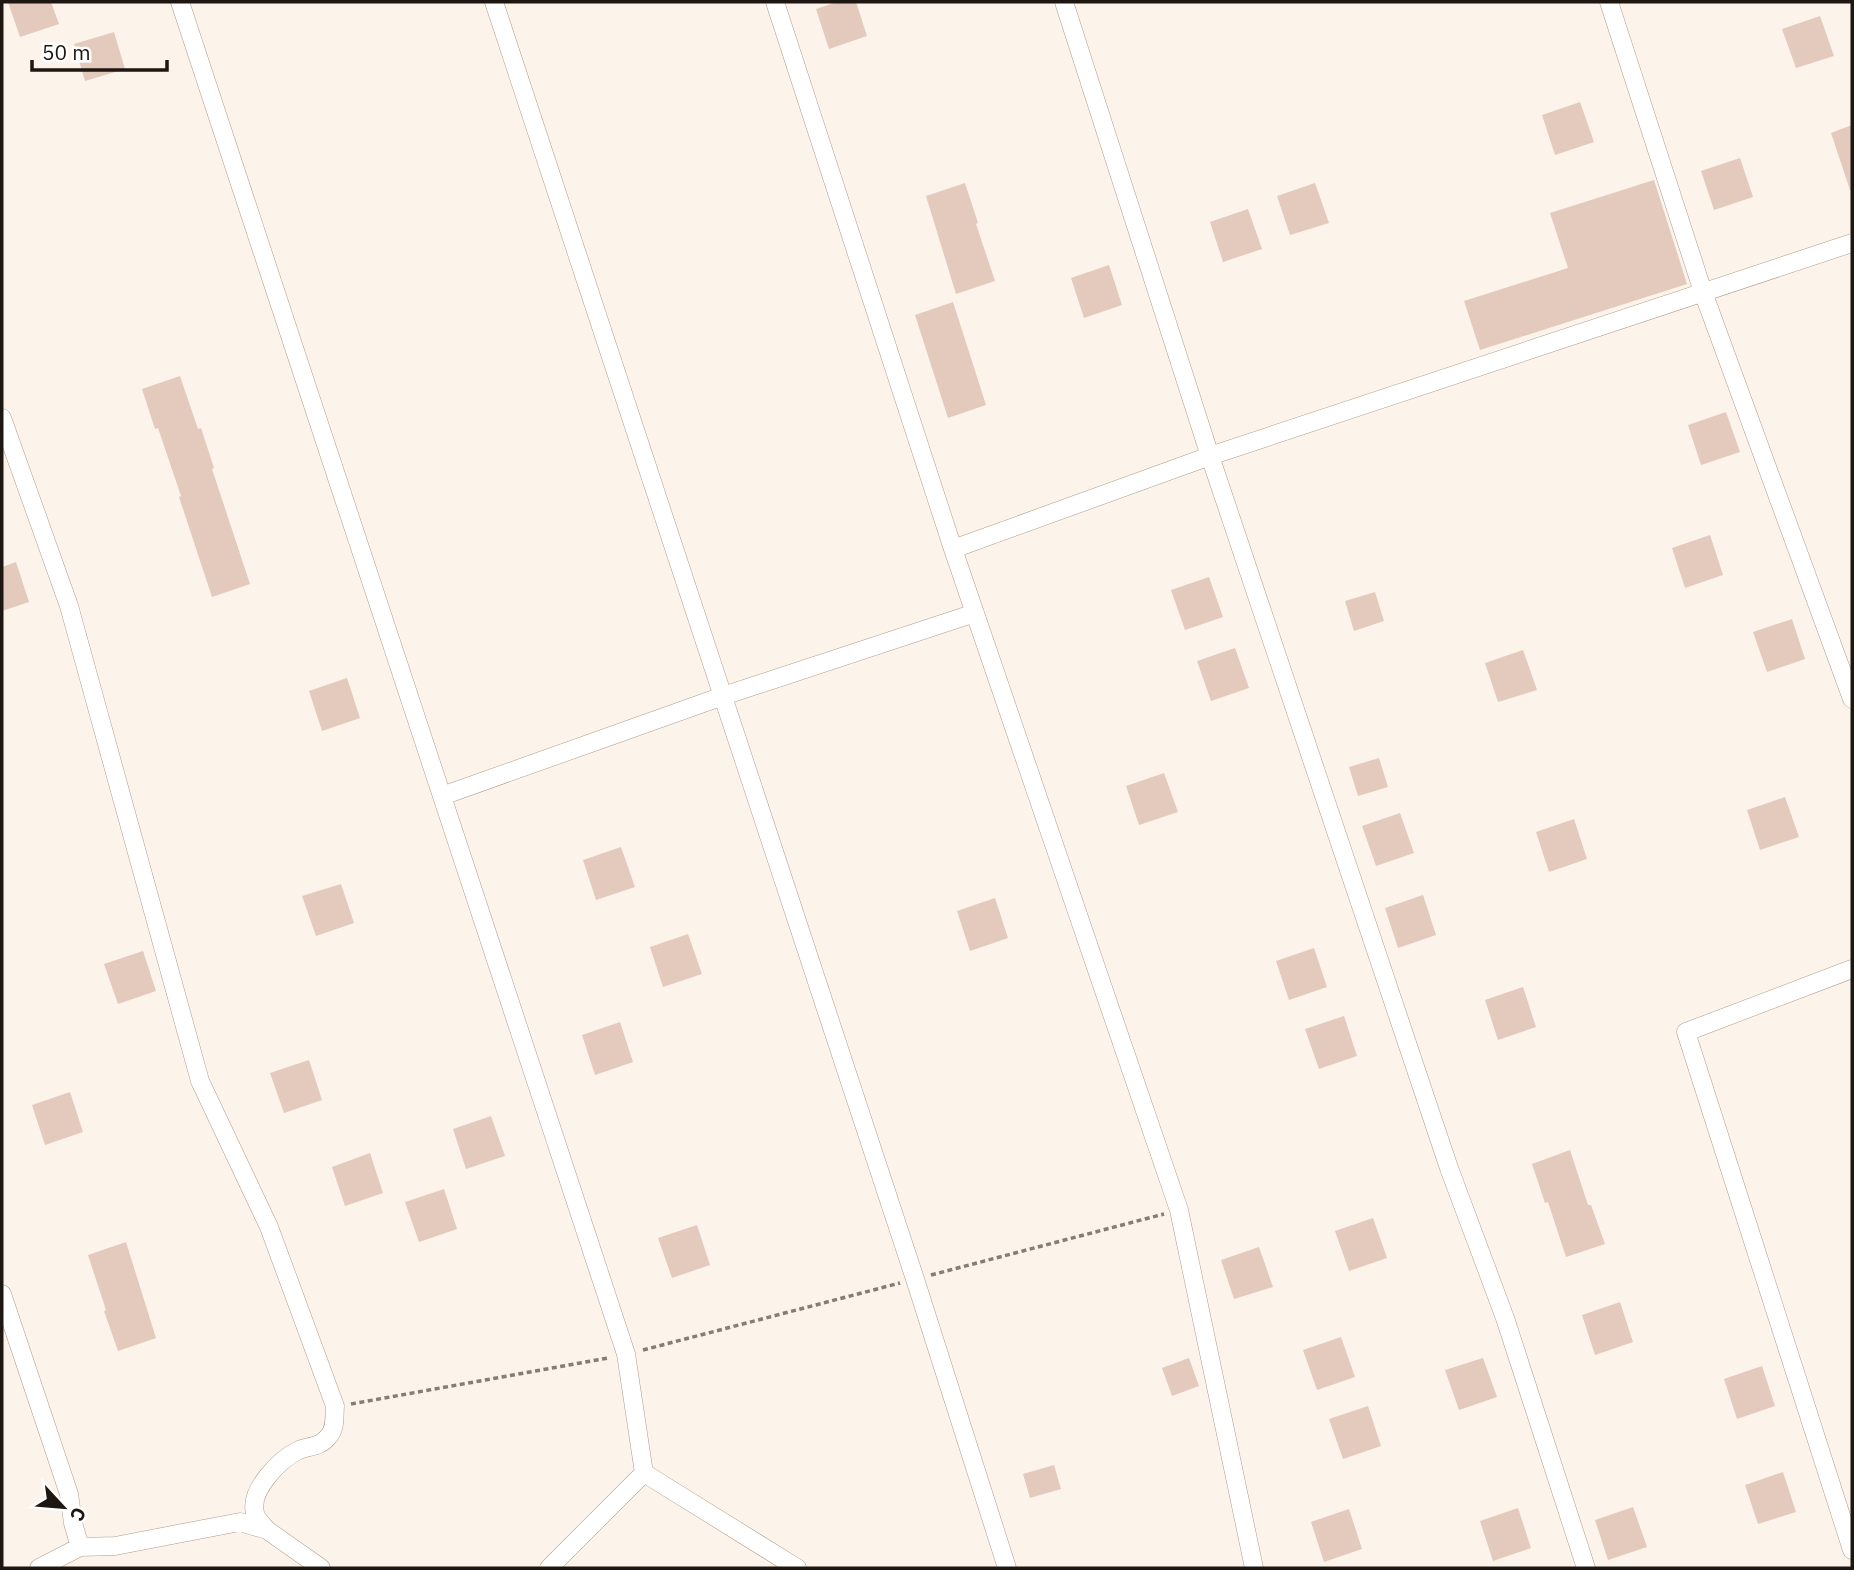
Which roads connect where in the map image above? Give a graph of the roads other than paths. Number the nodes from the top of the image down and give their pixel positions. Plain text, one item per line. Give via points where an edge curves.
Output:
1 (180, 2) edge
2 (494, 2) edge
3 (775, 2) edge
4 (1064, 2) edge
5 (1609, 2) edge
6 (1852, 243) edge
7 (1703, 292) junction
8 (2, 418) edge
9 (1210, 457) junction
10 (953, 549) junction
11 (975, 613) junction
12 (723, 696) junction
13 (1852, 699) edge
14 (442, 796) junction
15 (1852, 969) edge
16 (2, 1294) edge
17 (644, 1473) junction
18 (267, 1530) junction
19 (80, 1547) junction
20 (1852, 1550) edge
21 (39, 1568) edge
22 (321, 1568) edge
23 (549, 1568) edge
24 (797, 1568) edge
25 (1007, 1568) edge
26 (1254, 1568) edge
27 (1586, 1568) edge

1 - 14 street
2 - 12 street
3 - 10 street
4 - 9 street
5 - 7 street
6 - 7 street
7 - 9 street
7 - 13 street
8 - 18 street via 69,606 200,1081 269,1227 335,1406 329,1437 272,1470 254,1497 255,1514
9 - 10 street
9 - 27 street
10 - 11 street
11 - 12 street
11 - 26 street via 1179,1210
12 - 14 street
12 - 25 street
14 - 17 street via 626,1354
15 - 20 street via 1686,1032
16 - 19 street via 69,1494
17 - 23 street
17 - 24 street
18 - 19 street via 240,1522
18 - 22 street
19 - 21 street

